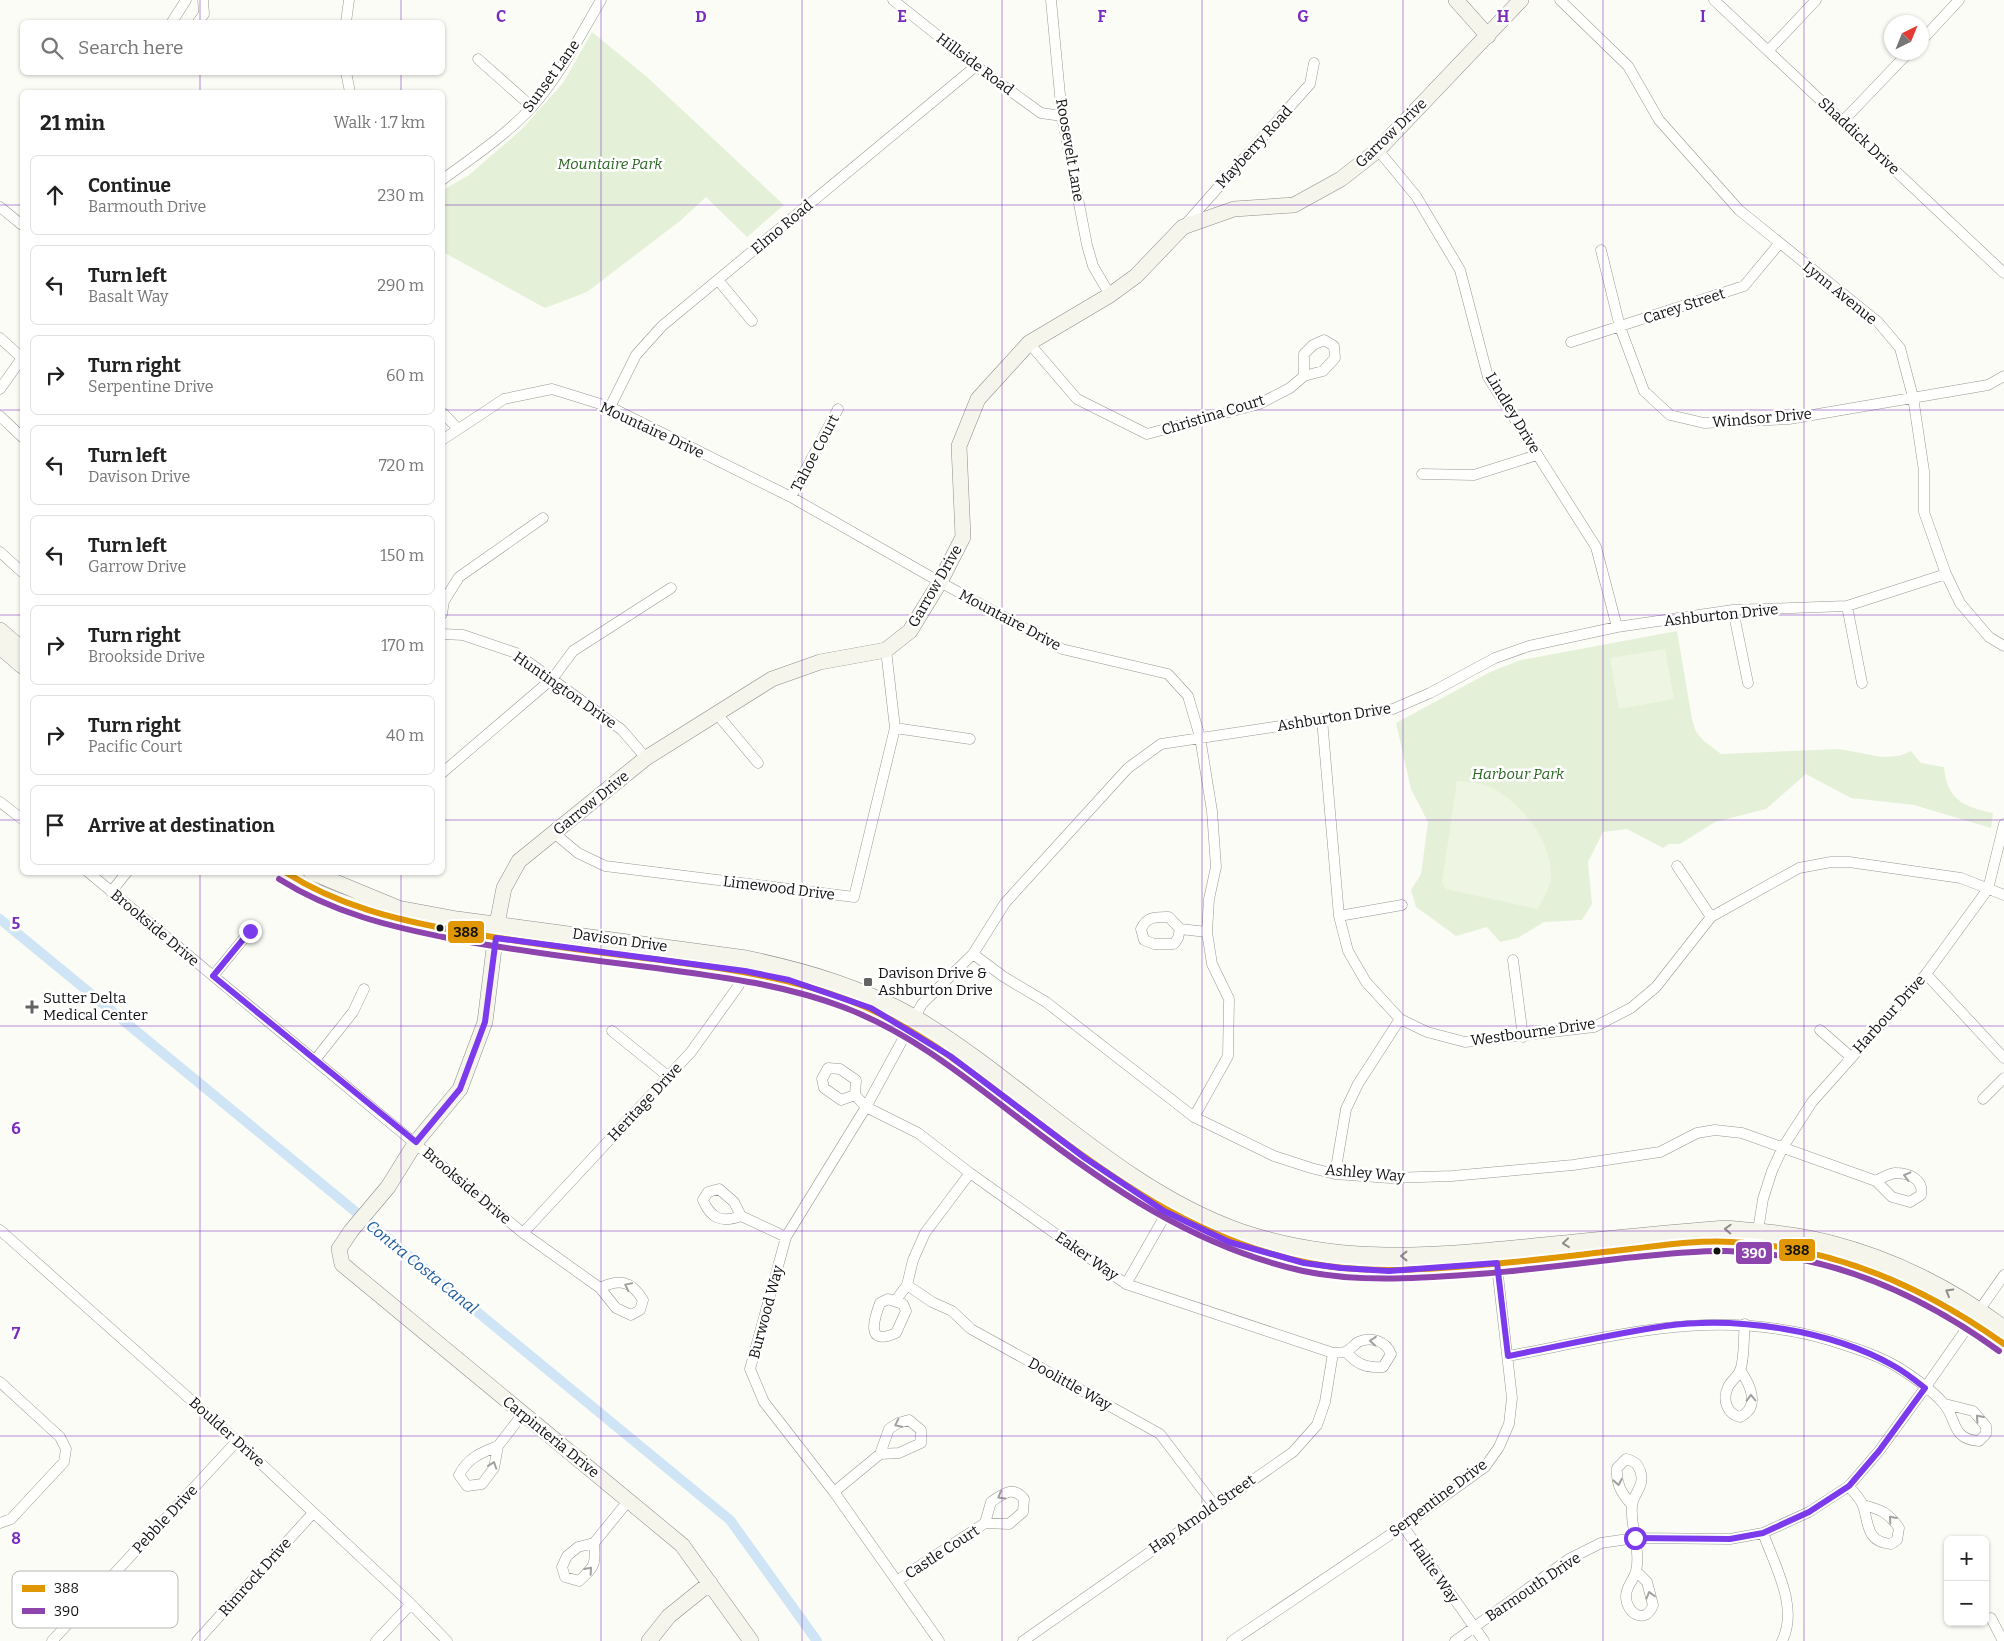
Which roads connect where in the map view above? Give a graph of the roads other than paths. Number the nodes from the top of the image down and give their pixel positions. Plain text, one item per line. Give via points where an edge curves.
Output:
1 (186, 0) edge
2 (203, 0) edge
3 (349, 0) edge
4 (601, 0) edge
5 (894, 0) edge
6 (1051, 0) edge
7 (1456, 0) edge
8 (1521, 0) edge
9 (1560, 0) edge
10 (1714, 0) edge
11 (1816, 0) edge
12 (1960, 0) edge
13 (173, 20) edge
14 (200, 20) edge
15 (346, 20) edge
16 (1929, 33) edge
17 (1488, 36) junction
18 (1769, 50) junction
19 (478, 59) dead end
20 (1901, 60) edge
21 (1314, 63) dead end
22 (976, 66) junction
23 (347, 75) edge
24 (350, 90) edge
25 (532, 107) junction
26 (1062, 116) junction
27 (1844, 121) junction
28 (1378, 150) junction
29 (445, 178) edge
30 (0, 207) edge
31 (20, 223) edge
32 (1183, 227) junction
33 (1780, 244) junction
34 (1601, 250) dead end
35 (2004, 272) edge
36 (718, 280) junction
37 (1110, 296) junction
38 (752, 320) dead end
39 (1620, 327) junction
40 (0, 338) edge
41 (1571, 342) dead end
42 (1029, 343) junction
43 (20, 356) edge
44 (20, 361) edge
45 (1304, 376) dead end
46 (2004, 376) edge
47 (0, 389) edge
48 (1913, 397) junction
49 (610, 407) junction
50 (838, 409) dead end
51 (445, 415) edge
52 (0, 416) edge
53 (457, 428) junction
54 (20, 435) edge
55 (445, 438) edge
56 (1537, 455) junction
57 (1422, 474) dead end
58 (791, 497) junction
59 (543, 518) dead end
60 (0, 552) edge
61 (20, 570) edge
62 (1946, 574) junction
63 (940, 582) junction
64 (671, 588) dead end
65 (445, 599) edge
66 (1847, 606) junction
67 (1733, 610) junction
68 (1616, 627) junction
69 (0, 630) edge
70 (445, 634) edge
71 (2004, 646) edge
72 (20, 647) edge
73 (0, 648) edge
74 (886, 650) junction
75 (20, 664) edge
76 (553, 678) junction
77 (1748, 683) dead end
78 (1862, 683) dead end
79 (717, 714) junction
80 (1322, 719) junction
81 (895, 728) junction
82 (1200, 737) junction
83 (970, 739) dead end
84 (646, 758) junction
85 (758, 763) dead end
86 (445, 771) edge
87 (0, 802) edge
88 (20, 813) edge
89 (2004, 824) edge
90 (554, 832) junction
91 (1677, 866) dead end
92 (91, 875) edge
93 (125, 875) edge
94 (289, 875) edge
95 (318, 875) edge
96 (1988, 889) junction
97 (111, 892) junction
98 (2004, 895) edge
99 (1402, 905) dead end
100 (1339, 916) junction
101 (1711, 917) junction
102 (1180, 929) dead end
103 (250, 931) dead end
104 (496, 931) junction
105 (1206, 932) junction
106 (973, 954) junction
107 (1513, 960) dead end
108 (746, 965) junction
109 (1926, 974) junction
110 (213, 976) junction
111 (364, 989) dead end
112 (1400, 1019) junction
113 (912, 1024) junction
114 (1820, 1030) dead end
115 (612, 1031) dead end
116 (1523, 1036) junction
117 (1851, 1056) junction
118 (2004, 1058) edge
119 (315, 1060) junction
120 (669, 1077) junction
121 (2004, 1078) edge
122 (855, 1095) dead end
123 (1983, 1099) dead end
124 (866, 1106) junction
125 (1194, 1117) junction
126 (416, 1142) junction
127 (1783, 1147) junction
128 (970, 1173) junction
129 (1335, 1174) junction
130 (1876, 1181) dead end
131 (1168, 1205) junction
132 (741, 1216) dead end
133 (0, 1230) edge
134 (523, 1233) junction
135 (786, 1237) junction
136 (1757, 1238) junction
137 (339, 1249) joint
138 (1495, 1257) junction
139 (2004, 1275) edge
140 (1126, 1284) junction
141 (907, 1285) junction
142 (600, 1288) dead end
143 (896, 1300) dead end
144 (1976, 1314) junction
145 (1745, 1324) junction
146 (2004, 1328) edge
147 (2004, 1344) edge
148 (1346, 1352) dead end
149 (1333, 1353) junction
150 (1508, 1356) junction
151 (1740, 1370) dead end
152 (0, 1382) edge
153 (1925, 1388) junction
154 (1945, 1404) dead end
155 (522, 1415) junction
156 (237, 1441) junction
157 (498, 1446) dead end
158 (880, 1454) dead end
159 (1849, 1486) junction
160 (834, 1492) junction
161 (629, 1500) junction
162 (1214, 1505) junction
163 (1632, 1505) dead end
164 (1863, 1505) dead end
165 (313, 1513) junction
166 (0, 1523) edge
167 (985, 1523) dead end
168 (1402, 1526) junction
169 (1763, 1533) junction
170 (1635, 1538) junction
171 (594, 1542) dead end
172 (117, 1571) edge
173 (1636, 1571) dead end
174 (898, 1580) junction
175 (710, 1582) junction
176 (411, 1604) junction
177 (1991, 1618) dead end
178 (64, 1628) edge
179 (1474, 1628) junction
180 (52, 1641) edge
181 (196, 1641) edge
182 (376, 1641) edge
183 (447, 1641) edge
184 (650, 1641) edge
185 (751, 1641) edge
186 (939, 1641) edge
187 (1023, 1641) edge
188 (1232, 1641) edge
189 (1455, 1641) edge
190 (1484, 1641) edge
191 (1782, 1641) edge
192 (2002, 1641) edge

1 - 13 street
2 - 14 street via 204,14
3 - 15 street
4 - 25 street, Sunset Lane via 567,59
5 - 22 street, Hillside Road
6 - 26 street, Roosevelt Lane
7 - 17 street
8 - 17 street, Garrow Drive
9 - 33 street, Lynn Avenue via 1628,66 1659,120 1739,210
10 - 18 street, Shaddick Drive
11 - 18 street
12 - 16 street
17 - 28 street, Garrow Drive
18 - 27 street, Shaddick Drive
19 - 25 street
20 - 27 street
21 - 32 street, Mayberry Road via 1310,84
22 - 26 street, Hillside Road via 1041,113
22 - 36 street, Elmo Road
23 - 24 street
25 - 29 street, Sunset Lane
26 - 37 street, Roosevelt Lane via 1087,245 1093,266
27 - 35 street, Shaddick Drive
28 - 32 street, Garrow Drive via 1341,179 1294,205 1234,209
28 - 56 street, Lindley Drive via 1416,196 1460,270 1488,377
30 - 31 street
32 - 37 street, Garrow Drive via 1136,276
33 - 39 street, Carey Street via 1744,286
33 - 48 street, Lynn Avenue via 1878,322 1900,348
34 - 39 street, Windsor Drive
36 - 38 street
36 - 49 street, Elmo Road via 662,326 636,355
37 - 42 street, Garrow Drive
39 - 41 street, Carey Street
39 - 48 street, Windsor Drive via 1644,391 1670,415 1678,417 1704,423 1788,418
40 - 43 street
42 - 45 street, Christina Court via 1077,399 1147,434 1259,404 1290,388
42 - 63 street, Garrow Drive via 978,399 959,446 963,537
44 - 47 street
46 - 48 street, Windsor Drive via 1988,385
48 - 62 street, Lynn Avenue via 1924,471 1924,512
49 - 53 street, Mountaire Drive via 552,389 504,399
49 - 58 street, Mountaire Drive
50 - 58 street, Tahoe Court
51 - 53 street
52 - 54 street
53 - 55 street, Mountaire Drive
56 - 57 street via 1474,475
56 - 68 street, Lindley Drive via 1596,547
58 - 63 street, Mountaire Drive
59 - 65 street via 459,577
60 - 61 street
62 - 66 street, Ashburton Drive
62 - 71 street, Lynn Avenue via 1960,604 1989,637
63 - 74 street, Garrow Drive via 910,631
63 - 82 street, Mountaire Drive via 1062,649 1168,674 1188,696
64 - 76 street via 573,651
66 - 67 street, Ashburton Drive
66 - 78 street
67 - 68 street, Ashburton Drive
67 - 77 street
68 - 80 street, Ashburton Drive via 1529,646 1495,658 1393,709
69 - 72 street
70 - 76 street, Huntington Drive via 463,635 516,653
73 - 75 street
74 - 79 street, Garrow Drive via 820,662 772,679
74 - 81 street, Limewood Drive
76 - 84 street, Huntington Drive via 622,730
76 - 86 street
79 - 84 street, Garrow Drive
79 - 85 street
80 - 82 street, Ashburton Drive
80 - 100 street, Westbourne Drive
81 - 83 street
81 - 90 street, Limewood Drive via 854,897 605,866 578,853
82 - 105 street, Mountaire Drive via 1212,811 1216,867 1208,898
82 - 106 street, Ashburton Drive via 1161,744 1128,768 1004,903
84 - 90 street, Garrow Drive
87 - 88 street
89 - 96 street, Harbour Drive
90 - 104 street, Garrow Drive via 519,861 504,888
91 - 101 street
92 - 97 street, Brookside Drive
93 - 97 street
94 - 104 street, Davison Drive via 322,894 388,918
95 - 104 street, Davison Drive via 398,908
96 - 98 street, Westbourne Drive
96 - 101 street, Westbourne Drive via 1961,878 1831,862 1799,868
96 - 109 street, Harbour Drive
97 - 110 street, Brookside Drive
99 - 100 street
100 - 112 street, Westbourne Drive via 1348,951 1361,974
101 - 116 street, Westbourne Drive via 1656,987 1630,1008 1594,1027
102 - 105 street
103 - 110 street
104 - 108 street, Davison Drive
104 - 126 street, Garrow Drive via 485,1022 460,1089
105 - 125 street, Mountaire Drive via 1212,964 1229,999 1228,1056
106 - 113 street, Ashburton Drive via 922,1004
106 - 125 street, Ashley Way via 1046,1002
107 - 116 street
108 - 113 street, Davison Drive
108 - 120 street, Heritage Drive via 739,985 692,1052
109 - 117 street, Harbour Drive
109 - 118 street
110 - 119 street, Brookside Drive
111 - 119 street via 353,1012
112 - 116 street, Westbourne Drive via 1427,1032 1465,1042
112 - 129 street via 1358,1084 1346,1110
113 - 124 street, Burwood Way
113 - 131 street, Davison Drive via 1085,1158
114 - 117 street
115 - 120 street
117 - 127 street, Harbour Drive via 1812,1102
119 - 126 street, Brookside Drive
120 - 134 street, Heritage Drive
121 - 123 street
122 - 124 street, Eaker Way
124 - 128 street, Eaker Way via 918,1133
124 - 135 street, Burwood Way
125 - 129 street, Ashley Way via 1274,1156
126 - 134 street, Brookside Drive
126 - 137 street, Garrow Drive via 376,1202
127 - 129 street, Ashley Way via 1742,1133 1715,1130 1697,1133 1660,1152 1573,1165 1443,1176 1390,1178
127 - 130 street, Ashley Way
127 - 136 street, Harbour Drive via 1763,1199
128 - 140 street, Eaker Way
128 - 141 street via 926,1233 913,1260
131 - 138 street, Davison Drive via 1229,1242 1304,1263 1389,1271
131 - 140 street
132 - 135 street
133 - 156 street, Boulder Drive
134 - 142 street, Brookside Drive
135 - 160 street, Burwood Way via 750,1369 764,1402
136 - 138 street, Davison Drive
136 - 144 street, Davison Drive via 1865,1266
137 - 155 street, Carpinteria Drive via 342,1264
138 - 150 street, Serpentine Drive
139 - 144 street, Barmouth Drive
140 - 149 street, Eaker Way
141 - 143 street
141 - 162 street, Doolittle Way via 952,1311 971,1329 1160,1434
144 - 146 street, Davison Drive
144 - 147 street, Davison Drive
144 - 153 street, Barmouth Drive
145 - 150 street via 1666,1326
145 - 151 street
145 - 153 street via 1800,1332 1857,1349 1895,1366
148 - 149 street
149 - 162 street, Hap Arnold Street via 1325,1402 1317,1425 1293,1452
150 - 168 street, Serpentine Drive via 1512,1398 1509,1424 1499,1447 1484,1467
152 - 166 street via 60,1437 66,1449 64,1462 11,1519
153 - 154 street
153 - 159 street, Barmouth Drive
155 - 157 street
155 - 161 street, Carpinteria Drive
156 - 165 street, Boulder Drive
156 - 172 street, Pebble Drive
158 - 160 street
159 - 164 street
159 - 169 street, Barmouth Drive via 1809,1512
160 - 174 street, Burwood Way
161 - 171 street
161 - 175 street, Carpinteria Drive via 682,1545
162 - 187 street, Hap Arnold Street
163 - 170 street
165 - 176 street, Boulder Drive
165 - 181 street, Rimrock Drive
167 - 174 street, Castle Court
168 - 179 street, Halite Way
168 - 188 street, Serpentine Drive
169 - 170 street, Barmouth Drive via 1730,1539
169 - 191 street via 1786,1599 1789,1618
170 - 173 street
170 - 179 street, Barmouth Drive via 1601,1543 1568,1559
174 - 186 street, Burwood Way
175 - 184 street via 669,1616
175 - 185 street, Carpinteria Drive
176 - 182 street
176 - 183 street, Boulder Drive
177 - 192 street
178 - 180 street, Pebble Drive
179 - 189 street, Barmouth Drive
179 - 190 street, Halite Way

